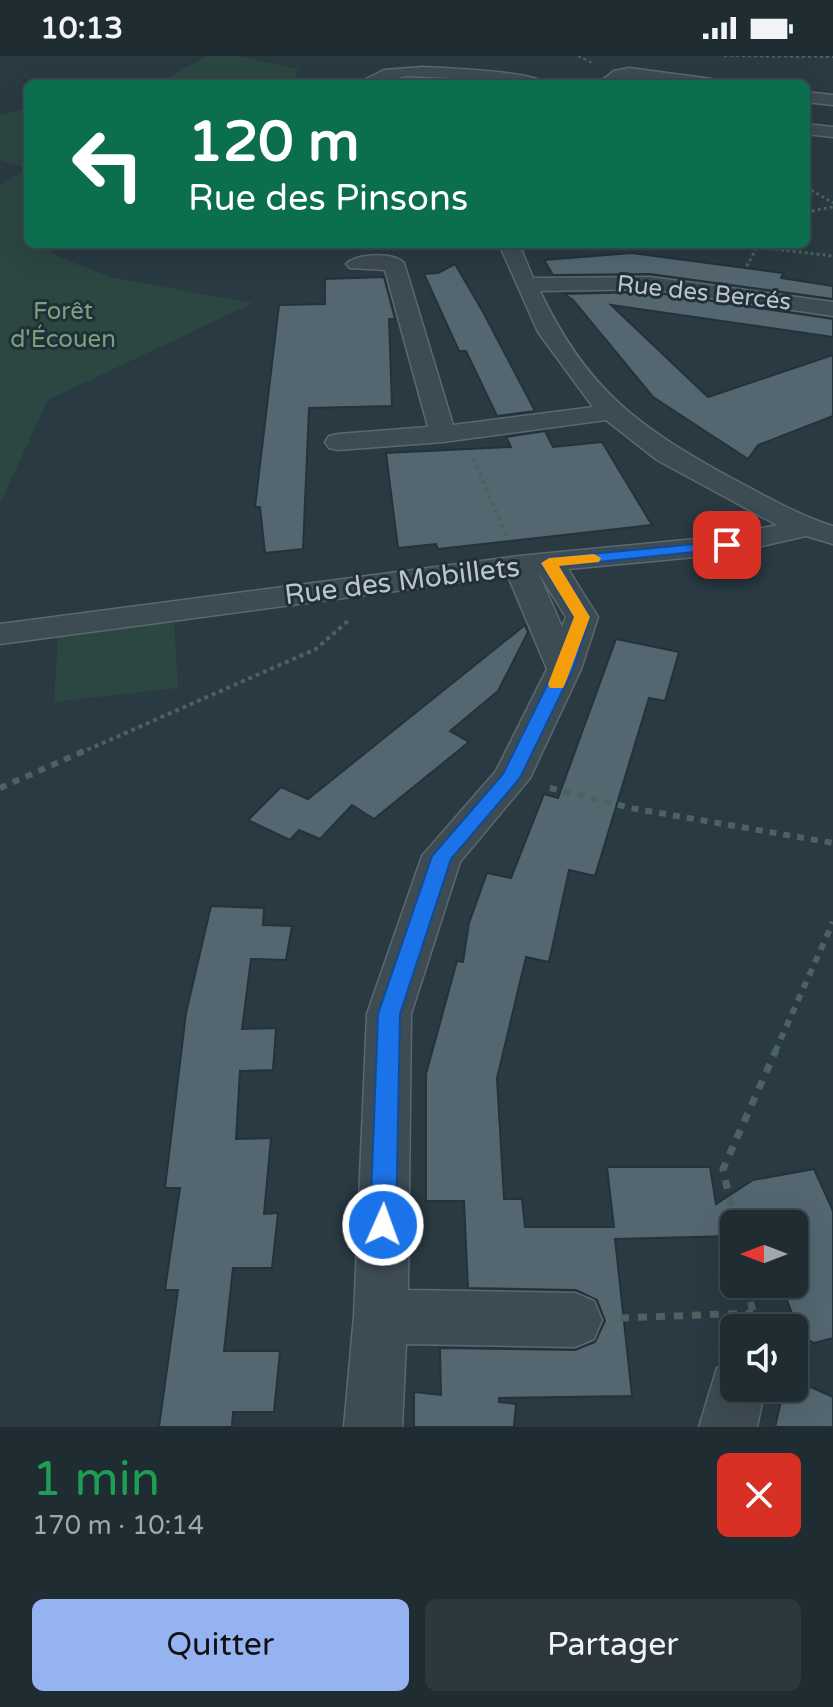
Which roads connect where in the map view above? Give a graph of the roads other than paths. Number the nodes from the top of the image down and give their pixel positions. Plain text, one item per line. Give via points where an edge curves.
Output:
1 (369, 80) edge
2 (483, 80) edge
3 (614, 80) edge
4 (682, 80) edge
5 (810, 97) edge
6 (833, 100) edge
7 (810, 129) edge
8 (833, 132) edge
9 (511, 248) edge
10 (357, 264) dead end
11 (527, 285) junction
12 (833, 309) edge
13 (612, 412) junction
14 (452, 433) junction
15 (338, 442) dead end
16 (819, 532) edge
17 (534, 564) junction
18 (0, 634) edge
19 (381, 1316) junction
20 (575, 1320) road end
21 (734, 1402) edge
22 (373, 1427) edge
23 (728, 1427) edge

1 - 2 street via 390,72
3 - 4 street via 629,73
5 - 6 street
7 - 8 street
9 - 11 street
10 - 14 street via 394,263
11 - 12 street, Rue des Bercés via 615,281
11 - 13 street via 577,377
13 - 14 street
13 - 16 street via 658,449
14 - 15 street
16 - 17 street, Rue des Mobillets
17 - 18 street, Rue des Mobillets
17 - 19 street via 564,669 511,778 442,856 389,1014
19 - 20 street
19 - 22 street
21 - 23 street

